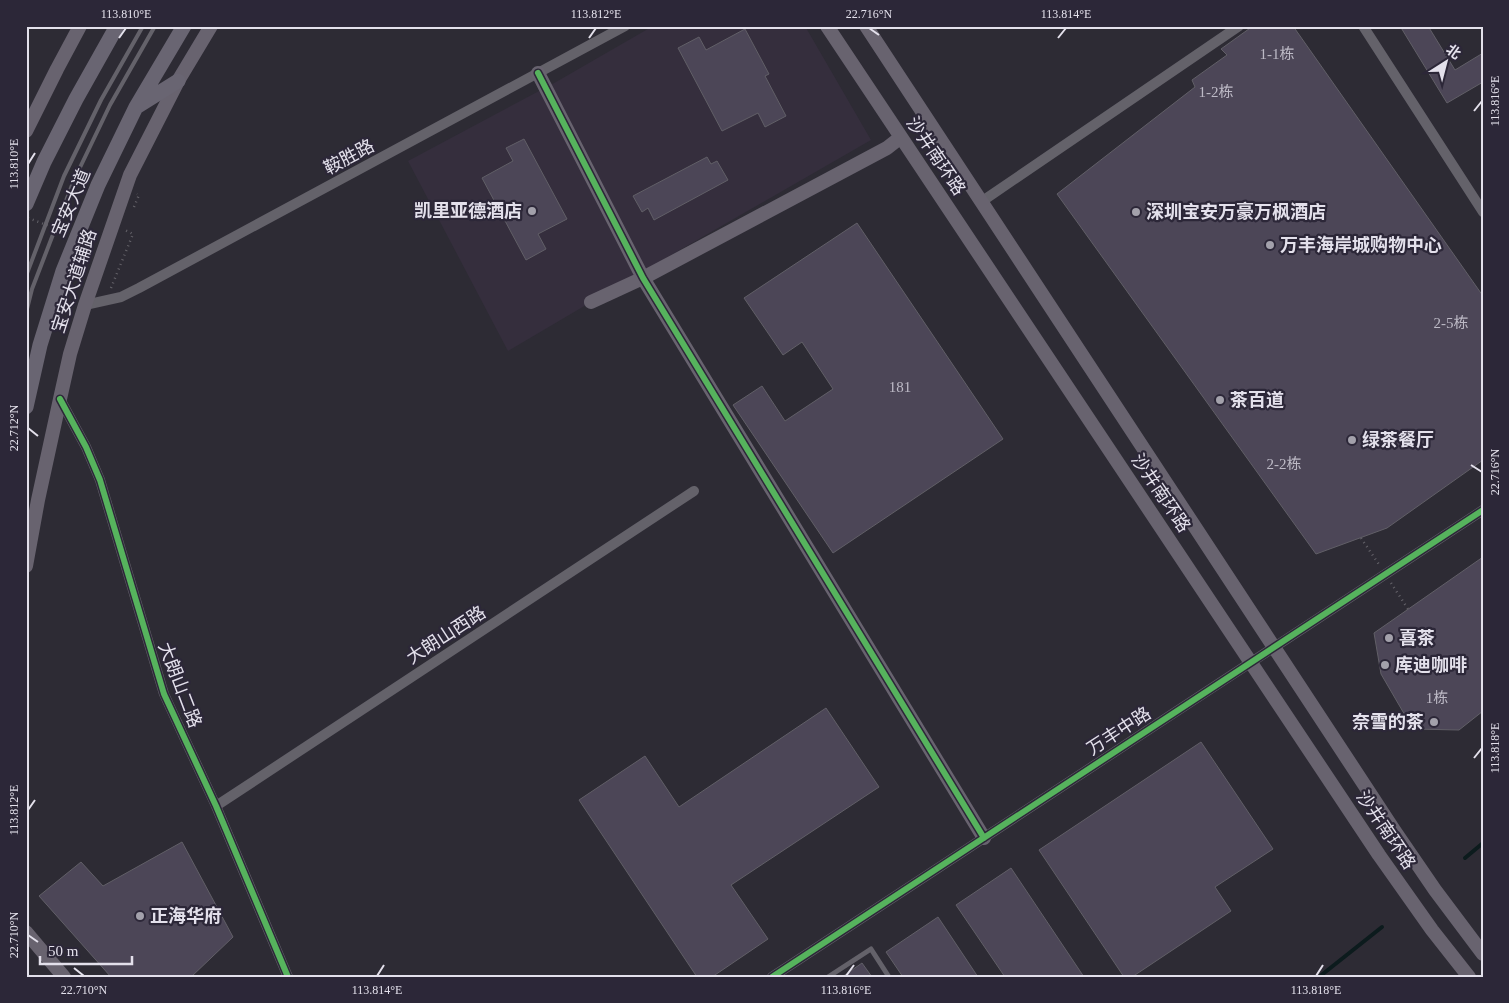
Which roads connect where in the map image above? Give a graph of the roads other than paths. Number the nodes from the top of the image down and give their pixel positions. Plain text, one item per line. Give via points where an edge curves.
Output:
1 (80, 26) edge
2 (117, 26) edge
3 (184, 26) edge
4 (211, 26) edge
5 (624, 26) edge
6 (827, 26) edge
7 (866, 26) edge
8 (1239, 26) edge
9 (1363, 26) edge
10 (876, 33) edge
11 (538, 73) junction
12 (178, 81) junction
13 (136, 107) junction
14 (26, 131) edge
15 (901, 137) junction
16 (981, 202) junction
17 (26, 204) edge
18 (1483, 212) edge
19 (643, 278) junction
20 (591, 302) dead end
21 (85, 305) junction
22 (60, 398) junction
23 (26, 407) edge
24 (694, 491) dead end
25 (1483, 510) edge
26 (26, 566) edge
27 (1274, 647) junction
28 (1251, 662) junction
29 (216, 806) junction
30 (984, 838) junction
31 (26, 932) edge
32 (1483, 954) edge
33 (64, 977) edge
34 (288, 977) edge
35 (772, 977) edge
36 (828, 977) edge
37 (889, 977) edge
38 (1469, 977) edge

1 - 14 main road
2 - 17 main road via 76,99
3 - 13 main road, 宝安大道
4 - 12 main road, 宝安大道辅路
5 - 11 street, 鞍胜路
6 - 15 main road, 沙井南环路
7 - 10 main road, 沙井南环路
8 - 16 street
9 - 18 street
10 - 16 main road, 沙井南环路
11 - 19 main road
11 - 21 street, 鞍胜路 via 139,288 121,297
12 - 13 main road
12 - 21 main road, 宝安大道辅路 via 130,175
13 - 23 main road, 宝安大道 via 98,185 63,271 40,345
15 - 19 main road via 887,148
15 - 28 main road, 沙井南环路
16 - 27 main road, 沙井南环路
19 - 20 main road
19 - 30 main road
21 - 22 main road, 宝安大道辅路
22 - 26 main road, 宝安大道辅路
22 - 29 street, 大朗山二路 via 100,480 164,694
24 - 29 street, 大朗山西路
25 - 27 street, 万丰中路
27 - 28 street, 万丰中路
27 - 32 main road, 沙井南环路 via 1414,860
28 - 30 street, 万丰中路
28 - 38 main road, 沙井南环路 via 1401,886
29 - 34 street, 大朗山二路
30 - 35 street, 万丰中路
31 - 33 main road
36 - 37 lane via 870,949

